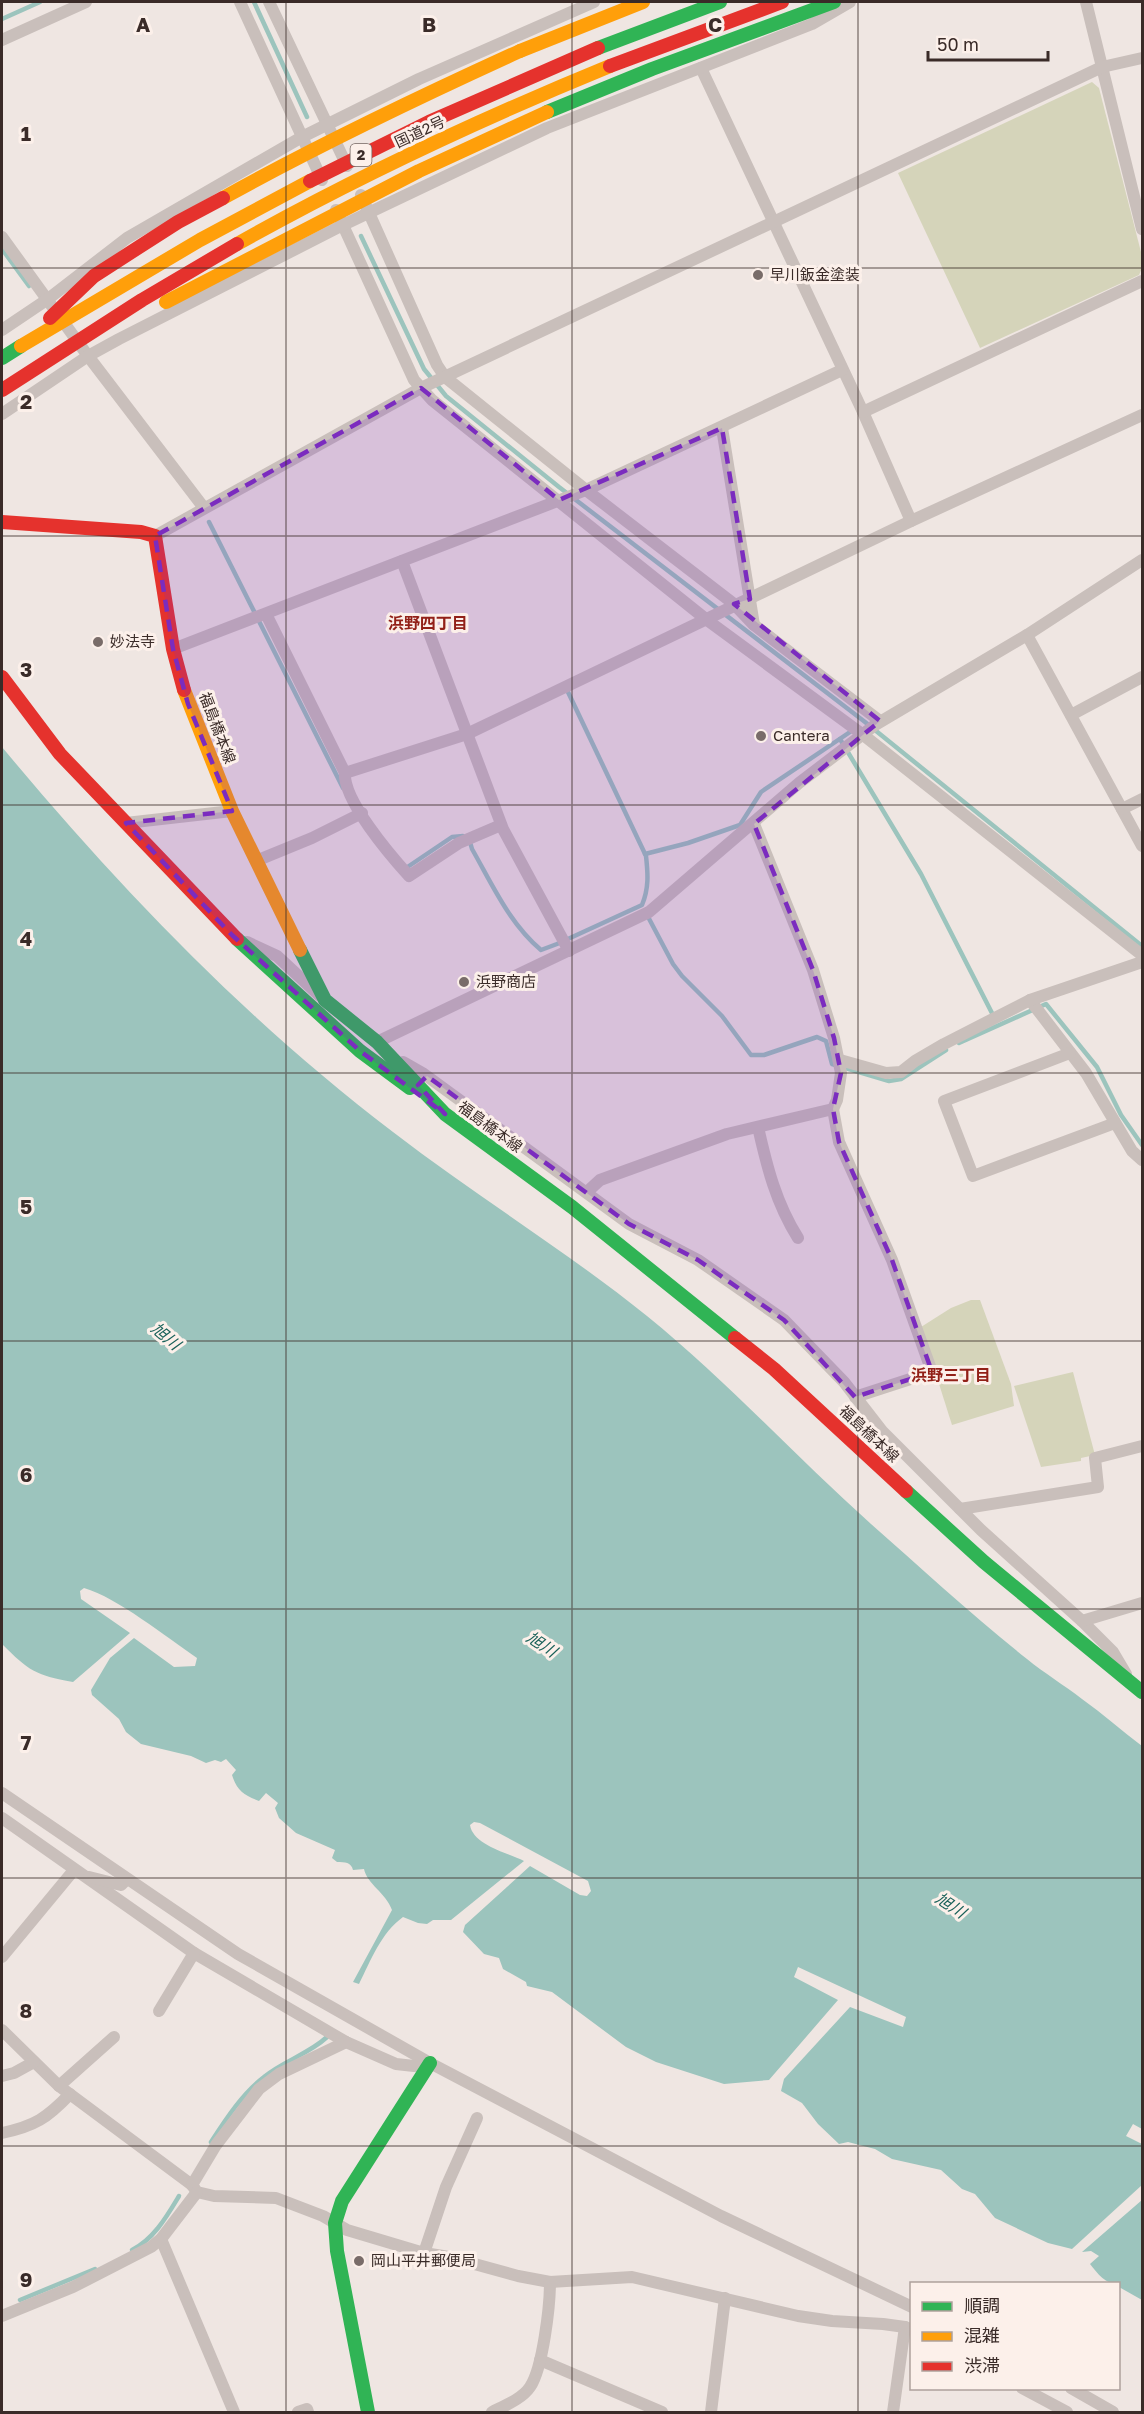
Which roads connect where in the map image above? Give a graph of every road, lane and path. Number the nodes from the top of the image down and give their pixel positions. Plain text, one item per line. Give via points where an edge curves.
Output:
1 (86, 2) edge
2 (240, 2) edge
3 (269, 2) edge
4 (594, 2) edge
5 (643, 2) edge
6 (720, 2) edge
7 (782, 2) edge
8 (834, 2) edge
9 (850, 2) edge
10 (1086, 2) edge
11 (2, 40) edge
12 (1143, 58) edge
13 (1102, 67) junction
14 (702, 68) junction
15 (328, 124) junction
16 (302, 137) junction
17 (369, 213) junction
18 (774, 222) junction
19 (343, 225) junction
20 (1143, 229) edge
21 (2, 237) edge
22 (1143, 281) edge
23 (48, 299) junction
24 (2, 330) edge
25 (82, 339) junction
26 (21, 346) junction
27 (88, 356) junction
28 (2, 358) edge
29 (842, 370) junction
30 (443, 378) junction
31 (424, 387) junction
32 (2, 390) edge
33 (863, 412) junction
34 (2, 414) edge
35 (1143, 415) edge
36 (722, 428) junction
37 (583, 491) junction
38 (562, 499) junction
39 (204, 507) junction
40 (911, 520) junction
41 (2, 522) edge
42 (155, 536) junction
43 (1143, 560) edge
44 (402, 561) junction
45 (750, 599) junction
46 (732, 606) junction
47 (261, 616) junction
48 (712, 617) junction
49 (754, 625) junction
50 (1027, 635) junction
51 (173, 649) junction
52 (2, 677) edge
53 (1143, 677) edge
54 (1071, 715) junction
55 (866, 728) junction
56 (467, 734) junction
57 (345, 773) junction
58 (1143, 799) edge
59 (1122, 809) junction
60 (232, 811) junction
61 (359, 814) junction
62 (126, 823) junction
63 (754, 824) junction
64 (501, 825) junction
65 (1143, 846) edge
66 (256, 861) junction
67 (232, 935) junction
68 (566, 945) junction
69 (1143, 955) edge
70 (1143, 962) edge
71 (325, 999) junction
72 (1034, 1005) junction
73 (377, 1042) junction
74 (1070, 1053) junction
75 (392, 1056) junction
76 (840, 1064) junction
77 (833, 1109) junction
78 (445, 1114) junction
79 (1115, 1123) junction
80 (758, 1127) junction
81 (1143, 1160) edge
82 (587, 1192) junction
83 (798, 1238) dead end
84 (855, 1397) junction
85 (1143, 1446) edge
86 (960, 1509) junction
87 (1143, 1603) edge
88 (1082, 1621) junction
89 (1138, 1689) edge
90 (2, 1792) edge
91 (2, 1818) edge
92 (77, 1872) junction
93 (126, 1880) junction
94 (3, 1951) edge
95 (194, 1953) junction
96 (159, 2011) dead end
97 (2, 2030) edge
98 (114, 2037) dead end
99 (346, 2042) junction
100 (34, 2062) junction
101 (430, 2063) junction
102 (2, 2076) edge
103 (59, 2086) junction
104 (70, 2094) junction
105 (477, 2118) dead end
106 (2, 2133) edge
107 (195, 2189) junction
108 (335, 2223) junction
109 (161, 2239) junction
110 (424, 2253) junction
111 (550, 2282) junction
112 (725, 2298) junction
113 (910, 2306) edge
114 (2, 2316) edge
115 (910, 2328) edge
116 (540, 2360) junction
117 (1026, 2390) edge
118 (1074, 2390) edge
119 (234, 2412) edge
120 (297, 2412) edge
121 (308, 2412) edge
122 (368, 2412) edge
123 (492, 2412) edge
124 (662, 2412) edge
125 (711, 2412) edge
126 (894, 2412) edge
127 (1067, 2412) edge
128 (1113, 2412) edge

1 - 11 street
2 - 16 street
3 - 15 street
4 - 15 street
5 - 26 main road, bridge via 520,51 349,131 178,222 94,276
6 - 26 main road, 国道2号 / 2, bridge via 574,58 361,154 258,208
7 - 25 main road, 国道2号 / 2, bridge via 584,76 370,173 188,272
8 - 25 main road, bridge via 502,130 258,252 152,310
9 - 14 street via 812,24
10 - 13 street
12 - 13 street
13 - 18 street
13 - 20 street
14 - 17 street via 547,128
14 - 18 street
15 - 16 street
15 - 17 street
16 - 19 street
16 - 23 street via 127,238
17 - 19 street
17 - 30 street
18 - 29 street
18 - 30 street
19 - 27 street
19 - 31 street via 414,380
21 - 23 street
22 - 33 street
23 - 24 street
23 - 27 street
25 - 32 main road, 国道2号 / 2, bridge
26 - 28 main road, 国道2号 / 2
27 - 34 street
27 - 39 street
29 - 33 street
29 - 36 street
30 - 31 street
30 - 37 street
31 - 38 street via 432,400
31 - 39 street
33 - 40 street
35 - 40 street
36 - 37 street
36 - 45 street
37 - 38 street
37 - 46 street
38 - 44 street
38 - 48 street
39 - 42 street
40 - 45 street
41 - 42 main road
42 - 51 main road, 福島橋本線
43 - 50 street
44 - 47 street
44 - 56 street
45 - 46 street
45 - 49 street
46 - 48 street
46 - 49 street
47 - 51 street
47 - 57 street
48 - 55 street
48 - 56 street
49 - 55 street
50 - 54 street
50 - 55 street
51 - 60 main road, 福島橋本線 via 188,704
52 - 62 main road via 60,754
53 - 54 street
54 - 59 street
55 - 63 street
55 - 69 street
56 - 57 street
56 - 64 street
57 - 61 street via 344,784
58 - 59 street
59 - 65 street
60 - 62 street
60 - 66 main road, 福島橋本線
61 - 64 street via 410,876 467,839
61 - 66 street
62 - 67 main road
63 - 68 street via 647,914
63 - 76 street via 813,970
64 - 68 street
66 - 71 main road, 福島橋本線
67 - 71 street via 277,956
67 - 78 main road via 360,1051
68 - 73 street
70 - 72 street
71 - 73 main road, 福島橋本線
72 - 74 street
72 - 76 street via 994,1018 901,1072
73 - 75 main road, 福島橋本線
74 - 79 street
74 - 79 street via 944,1101 973,1176
75 - 78 main road, 福島橋本線
75 - 82 street via 424,1074
76 - 77 street
77 - 80 street
77 - 84 street via 839,1142 892,1260 932,1372
78 - 89 main road, 福島橋本線 via 572,1207 774,1369 984,1562
79 - 81 street via 1132,1152
80 - 82 street via 644,1162 600,1180
80 - 83 street via 770,1179
82 - 84 street via 629,1224 698,1260 784,1320 815,1349
84 - 86 street via 882,1431
85 - 86 street via 1095,1458 1098,1487
86 - 88 street
87 - 88 street
88 - 89 street via 1113,1652
90 - 93 street
91 - 92 street
92 - 93 street via 121,1885
92 - 94 street
92 - 95 street
93 - 101 street via 238,1954
95 - 96 street
95 - 99 street
97 - 100 street
98 - 103 street
99 - 101 street via 396,2064
99 - 107 street via 279,2074 259,2089 216,2145
100 - 102 street
100 - 103 street
101 - 108 main road via 342,2201
101 - 113 street via 721,2216
103 - 104 street
104 - 106 street via 39,2122
104 - 107 street
105 - 110 street via 446,2187
107 - 108 street via 214,2196 276,2198
107 - 109 street
108 - 110 street
108 - 122 main road
109 - 114 street via 73,2287
109 - 119 street
110 - 111 street
111 - 112 street via 632,2277
111 - 116 street
112 - 115 street via 798,2316
112 - 125 street
115 - 126 street
116 - 123 street via 530,2388
116 - 124 street
117 - 127 street
118 - 128 street
120 - 121 street

